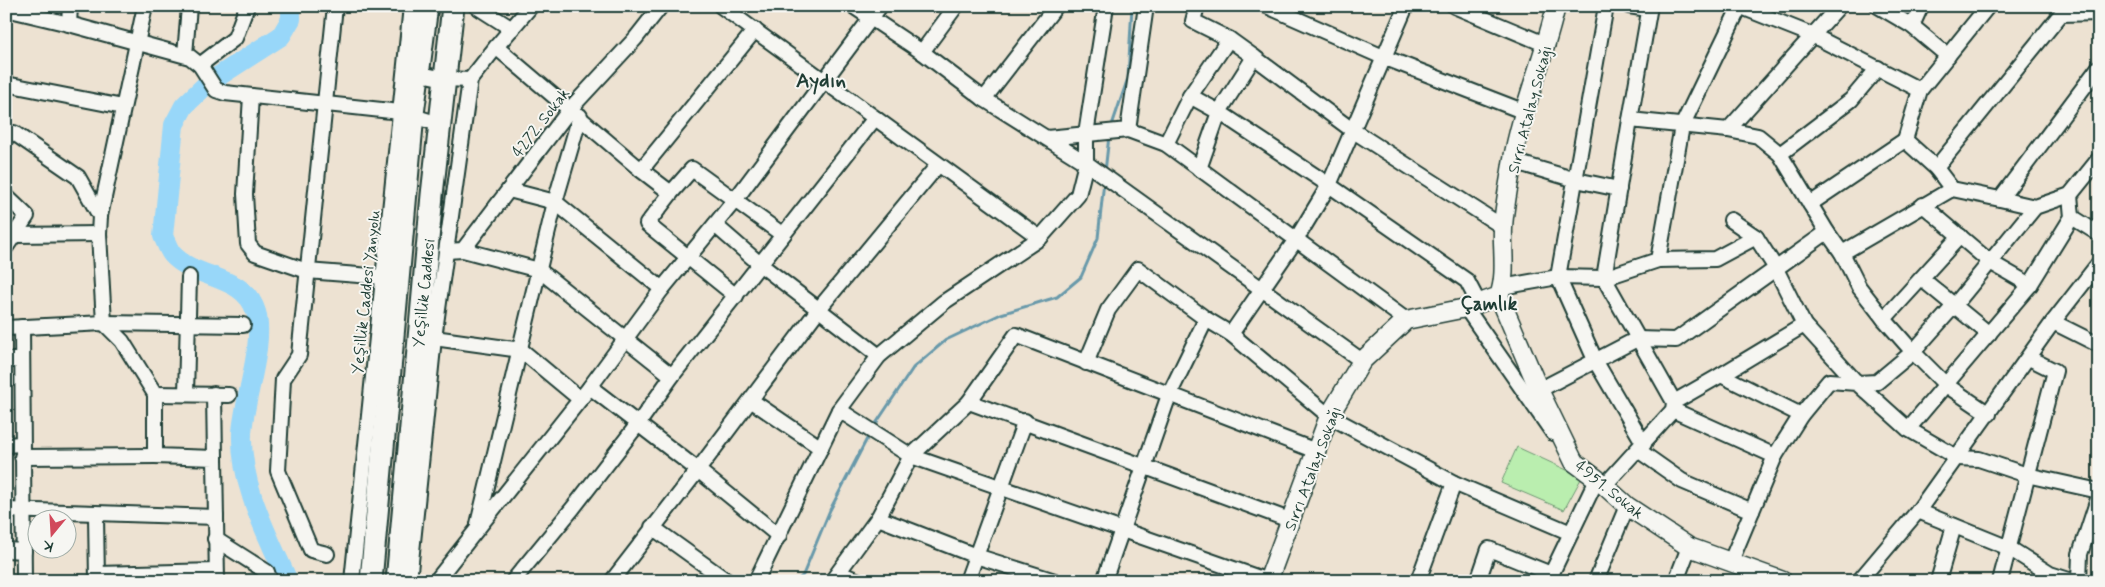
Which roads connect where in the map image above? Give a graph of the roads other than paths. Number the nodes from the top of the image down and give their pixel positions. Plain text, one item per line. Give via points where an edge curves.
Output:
1 (70, 6) edge
2 (145, 6) edge
3 (189, 6) edge
4 (247, 6) edge
5 (335, 6) edge
6 (411, 6) edge
7 (427, 6) edge
8 (454, 6) edge
9 (476, 6) edge
10 (530, 6) edge
11 (661, 6) edge
12 (721, 6) edge
13 (853, 6) edge
14 (880, 6) edge
15 (956, 6) edge
16 (1056, 6) edge
17 (1106, 6) edge
18 (1146, 6) edge
19 (1197, 6) edge
20 (1267, 6) edge
21 (1406, 6) edge
22 (1454, 6) edge
23 (1556, 6) edge
24 (1606, 6) edge
25 (1629, 6) edge
26 (1739, 6) edge
27 (1840, 6) edge
28 (1878, 6) edge
29 (1921, 6) edge
30 (1988, 6) edge
31 (1649, 8) edge
32 (6, 9) edge
33 (2060, 9) edge
34 (2099, 13) edge
35 (870, 19) junction
36 (68, 24) junction
37 (1912, 26) junction
38 (512, 29) junction
39 (755, 30) junction
40 (1812, 34) junction
41 (1229, 39) junction
42 (138, 44) junction
43 (1547, 45) junction
44 (496, 47) junction
45 (922, 52) junction
46 (185, 55) junction
47 (1948, 56) junction
48 (1383, 57) junction
49 (1254, 58) junction
50 (2099, 67) edge
51 (202, 68) junction
52 (1878, 68) junction
53 (411, 72) junction
54 (445, 79) junction
55 (470, 80) junction
56 (822, 81) junction
57 (6, 84) edge
58 (1920, 90) junction
59 (251, 96) junction
60 (1190, 96) junction
61 (984, 99) junction
62 (325, 105) junction
63 (124, 107) junction
64 (575, 112) junction
65 (1219, 112) junction
66 (1525, 112) junction
67 (406, 113) junction
68 (875, 118) junction
69 (1630, 120) junction
70 (439, 124) junction
71 (1682, 126) junction
72 (1128, 130) junction
73 (1352, 130) junction
74 (1728, 130) junction
75 (14, 133) dead end
76 (1086, 134) junction
77 (1047, 138) junction
78 (1905, 140) junction
79 (1166, 144) junction
80 (1780, 154) junction
81 (2099, 159) edge
82 (1512, 161) junction
83 (1086, 163) junction
84 (938, 165) junction
85 (1936, 168) junction
86 (1198, 169) junction
87 (641, 170) junction
88 (1576, 180) junction
89 (1329, 185) junction
90 (1619, 188) junction
91 (1952, 189) junction
92 (509, 190) junction
93 (671, 193) junction
94 (6, 196) edge
95 (2070, 196) junction
96 (2000, 199) junction
97 (735, 200) junction
98 (555, 202) junction
99 (1810, 204) junction
100 (1923, 205) junction
101 (2035, 207) junction
102 (100, 216) junction
103 (2072, 217) junction
104 (1731, 220) dead end
105 (715, 225) junction
106 (1503, 227) junction
107 (1827, 232) junction
108 (98, 234) junction
109 (2099, 234) edge
110 (14, 235) junction
111 (783, 235) junction
112 (1960, 236) junction
113 (1756, 237) junction
114 (1040, 238) junction
115 (1297, 238) junction
116 (6, 247) edge
117 (463, 250) junction
118 (446, 251) junction
119 (1842, 253) junction
120 (688, 259) junction
121 (1658, 260) junction
122 (1990, 262) junction
123 (2099, 263) edge
124 (761, 265) junction
125 (1775, 267) junction
126 (539, 270) junction
127 (307, 271) junction
128 (189, 277) dead end
129 (384, 277) junction
130 (1558, 277) junction
131 (1604, 278) junction
132 (1922, 279) junction
133 (2030, 286) junction
134 (662, 289) junction
135 (1262, 289) junction
136 (1500, 291) junction
137 (736, 296) junction
138 (1473, 306) junction
139 (1954, 306) junction
140 (818, 310) junction
141 (1206, 319) junction
142 (1884, 319) junction
143 (1406, 320) junction
144 (2053, 322) junction
145 (104, 323) junction
146 (243, 325) dead end
147 (1804, 325) junction
148 (189, 326) junction
149 (22, 327) junction
150 (6, 328) edge
151 (1231, 334) junction
152 (1990, 334) junction
153 (434, 338) junction
154 (626, 339) junction
155 (1637, 339) junction
156 (2099, 345) edge
157 (521, 350) junction
158 (1913, 352) junction
159 (879, 356) junction
160 (2029, 358) junction
161 (6, 360) edge
162 (22, 360) junction
163 (1362, 361) junction
164 (1596, 362) junction
165 (1086, 363) junction
166 (1721, 375) junction
167 (672, 376) junction
168 (1857, 383) junction
169 (1946, 385) junction
170 (590, 387) junction
171 (1539, 390) junction
172 (155, 394) junction
173 (186, 394) junction
174 (214, 394) junction
175 (229, 395) dead end
176 (1169, 395) junction
177 (580, 399) junction
178 (752, 401) junction
179 (969, 402) junction
180 (1673, 406) junction
181 (839, 410) junction
182 (1801, 414) junction
183 (1989, 414) junction
184 (1329, 416) junction
185 (1025, 421) junction
186 (638, 424) junction
187 (1908, 429) junction
188 (6, 445) edge
189 (1641, 447) junction
190 (820, 448) junction
191 (21, 451) junction
192 (1316, 451) junction
193 (155, 456) junction
194 (911, 456) junction
195 (1775, 456) junction
196 (215, 458) junction
197 (1958, 458) junction
198 (1574, 462) junction
199 (1144, 465) junction
200 (698, 470) junction
201 (2027, 475) junction
202 (1601, 482) junction
203 (1454, 483) junction
204 (1002, 489) junction
205 (2099, 490) edge
206 (2099, 496) edge
207 (1627, 506) junction
208 (6, 510) edge
209 (1752, 510) junction
210 (24, 512) junction
211 (1918, 512) junction
212 (96, 515) junction
213 (216, 517) junction
214 (878, 518) junction
215 (1292, 521) junction
216 (1954, 526) junction
217 (652, 527) junction
218 (477, 529) junction
219 (1122, 530) junction
220 (1570, 533) junction
221 (779, 536) junction
222 (215, 539) junction
223 (1688, 547) junction
224 (2008, 548) junction
225 (6, 550) edge
226 (24, 551) junction
227 (327, 554) dead end
228 (976, 556) junction
229 (1731, 561) junction
230 (1751, 575) edge
231 (216, 576) edge
232 (97, 577) edge
233 (835, 577) edge
234 (1550, 577) edge
235 (1861, 580) edge
236 (24, 581) edge
237 (270, 581) edge
238 (352, 581) edge
239 (371, 581) edge
240 (397, 581) edge
241 (409, 581) edge
242 (436, 581) edge
243 (514, 581) edge
244 (612, 581) edge
245 (727, 581) edge
246 (756, 581) edge
247 (859, 581) edge
248 (968, 581) edge
249 (1055, 581) edge
250 (1104, 581) edge
251 (1268, 581) edge
252 (1418, 581) edge
253 (1478, 581) edge
254 (1596, 581) edge
255 (1676, 581) edge
256 (1783, 581) edge
257 (1938, 581) edge
258 (2000, 581) edge
259 (2072, 581) edge
260 (2079, 581) edge

1 - 36 street
2 - 42 street
3 - 46 street
4 - 51 street via 235,38
5 - 62 street
6 - 53 street
7 - 53 highway, Yeşillik Caddesi
8 - 54 highway, Yeşillik Caddesi
9 - 38 street
10 - 38 street
11 - 64 street, 4272. Sokak
12 - 39 street
13 - 35 street
14 - 35 street
15 - 45 street
16 - 61 street
17 - 76 street
18 - 72 street
19 - 41 street via 1193,21
20 - 48 street
21 - 48 street
22 - 43 street
23 - 43 main road, Sırrı Atalay Sokağı
24 - 88 street
25 - 31 street
26 - 40 street
26 - 71 street
27 - 40 street
28 - 37 street
29 - 37 street
30 - 47 street
31 - 69 street
32 - 36 street
33 - 34 street
33 - 85 street
35 - 45 street
35 - 56 street
36 - 42 street
37 - 47 street
38 - 44 street
39 - 56 street
39 - 87 street
40 - 52 street
40 - 74 street
41 - 49 street
41 - 60 street
42 - 46 street
42 - 63 street
43 - 66 main road, Sırrı Atalay Sokağı
44 - 55 street
44 - 64 street
45 - 61 street
46 - 51 street
47 - 58 street
48 - 66 street
48 - 73 street
49 - 65 street
49 - 73 street
50 - 96 street
51 - 59 street via 216,90
52 - 58 street
52 - 80 street via 1850,100
53 - 54 street
53 - 67 highway, Yeşillik Caddesi
54 - 55 street
54 - 70 highway, Yeşillik Caddesi
55 - 118 street
56 - 68 street
56 - 97 street
57 - 63 street
58 - 78 street
59 - 62 street
59 - 127 street via 245,194 248,244 255,252
60 - 65 street
60 - 79 street
61 - 77 street
62 - 67 street
62 - 127 street
63 - 102 street
64 - 87 street
64 - 92 street, 4272. Sokak
64 - 98 street
65 - 86 street
65 - 89 street
66 - 82 main road, Sırrı Atalay Sokağı
67 - 70 street
67 - 129 street, Yeşillik Caddesi Yanyolu
67 - 239 highway, Yeşillik Caddesi
68 - 84 street
68 - 111 street
69 - 71 street
69 - 90 street
70 - 240 highway, Yeşillik Caddesi
71 - 74 street
71 - 121 street
72 - 76 street
72 - 79 street
73 - 89 street
73 - 106 street
74 - 80 street via 1758,136
75 - 102 street via 78,177
76 - 77 street
76 - 83 street
77 - 83 street
78 - 85 street
78 - 99 street
79 - 86 street
80 - 99 street
81 - 95 street
82 - 88 street
82 - 106 main road, Sırrı Atalay Sokağı
83 - 114 street via 1078,195
83 - 135 street
84 - 114 street
84 - 140 street
85 - 91 street
86 - 115 street
87 - 93 street
88 - 90 street
88 - 130 street
89 - 115 street
89 - 138 street via 1467,281
90 - 131 street
91 - 96 street
91 - 100 street
92 - 98 street
92 - 117 street, 4272. Sokak
93 - 97 street via 692,169
93 - 120 street via 647,224
94 - 110 street via 27,216
95 - 101 street
95 - 103 street
96 - 101 street
97 - 105 street
97 - 111 street
98 - 126 street
98 - 134 street
99 - 107 street
100 - 112 street
100 - 119 street
101 - 122 street
102 - 108 street
103 - 109 street
103 - 133 street
104 - 113 street
105 - 120 street
105 - 124 street
106 - 136 main road, Sırrı Atalay Sokağı
107 - 119 street
107 - 125 street
108 - 110 street
108 - 145 street
110 - 116 street
111 - 124 street
112 - 122 street
112 - 132 street
113 - 121 street via 1715,258
113 - 125 street
114 - 159 street via 944,302
115 - 135 street
115 - 143 street
117 - 118 street
117 - 126 street
118 - 153 street
119 - 142 street via 1859,287
120 - 134 street
120 - 137 street
121 - 131 street
122 - 133 street
122 - 139 street
123 - 144 street
124 - 137 street
124 - 140 street
125 - 147 street
125 - 155 street via 1676,340
126 - 154 street
126 - 157 street
127 - 129 street
127 - 227 street via 299,355 283,379 278,471 311,550
128 - 148 street
129 - 238 street, Yeşillik Caddesi Yanyolu
130 - 131 street
130 - 136 street
130 - 164 street
131 - 155 street
132 - 139 street
132 - 142 street
133 - 152 street
134 - 154 street
135 - 151 street
135 - 163 street
136 - 138 main road
136 - 171 main road, 4951. Sokak
137 - 167 street
138 - 143 main road
138 - 198 street
139 - 152 street
139 - 158 street
140 - 159 street
140 - 178 street
141 - 151 street
141 - 165 street via 1138,269 1108,310
141 - 176 street
142 - 158 street
143 - 163 main road, Sırrı Atalay Sokağı
144 - 156 street
144 - 160 street
145 - 148 street
145 - 149 street
145 - 172 street via 122,341
146 - 148 street
147 - 166 street
147 - 168 street
148 - 173 street
149 - 150 street
149 - 162 street
151 - 184 street
152 - 169 street
153 - 157 street
153 - 241 street
154 - 167 street
154 - 170 street
155 - 164 street
155 - 180 street
157 - 177 street
157 - 218 street
158 - 168 street via 1877,382
158 - 169 street
159 - 181 street
160 - 183 street
160 - 201 street via 2055,371
161 - 162 street
162 - 191 street
163 - 184 main road, Sırrı Atalay Sokağı
164 - 171 street
164 - 189 street
165 - 176 street
165 - 179 street via 1016,335
166 - 180 street
166 - 182 street
167 - 186 street
168 - 182 street via 1829,381
168 - 187 street
169 - 183 street
169 - 187 street
170 - 177 street
170 - 186 street
171 - 198 main road, 4951. Sokak
172 - 173 street
172 - 193 street
173 - 174 street
174 - 175 street
174 - 196 street
176 - 192 street
176 - 199 street
177 - 218 street
178 - 190 street
178 - 200 street
179 - 185 street
179 - 194 street
180 - 189 street
180 - 195 street
181 - 190 street
181 - 194 street
182 - 195 street
183 - 197 street
184 - 192 main road, Sırrı Atalay Sokağı
184 - 203 street
185 - 199 street
185 - 204 street
186 - 200 street
186 - 243 street
187 - 197 street
188 - 191 street
189 - 202 street
189 - 209 street via 1682,481
190 - 221 street
191 - 193 street
191 - 210 street
192 - 215 main road, Sırrı Atalay Sokağı
193 - 196 street
194 - 204 street
194 - 214 street
195 - 209 street
196 - 213 street
197 - 201 street via 1979,459
197 - 211 street
198 - 202 main road, 4951. Sokak
199 - 215 street
199 - 219 street
200 - 217 street
200 - 221 street
201 - 205 street
201 - 224 street
202 - 207 main road, 4951. Sokak
202 - 220 street
203 - 220 street
203 - 252 street
204 - 219 street
204 - 228 street
206 - 260 street via 2080,554
207 - 223 main road, 4951. Sokak
207 - 254 street
208 - 210 street
209 - 229 street
210 - 212 street
210 - 226 street
211 - 216 street
211 - 235 street
212 - 213 street
212 - 232 street
213 - 222 street
214 - 228 street
214 - 233 street
215 - 251 main road, Sırrı Atalay Sokağı
216 - 224 street
216 - 257 street
217 - 244 street
217 - 245 street
218 - 242 street
219 - 250 street
219 - 251 street
220 - 234 street
221 - 246 street
222 - 231 street
222 - 237 street via 267,572
223 - 229 main road, 4951. Sokak
223 - 255 street
224 - 258 street
224 - 259 street via 2050,574
225 - 226 street
226 - 236 street
228 - 248 street
228 - 249 street
229 - 230 main road, 4951. Sokak
230 - 256 main road, 4951. Sokak
231 - 232 street
233 - 247 street
234 - 253 street via 1489,549

